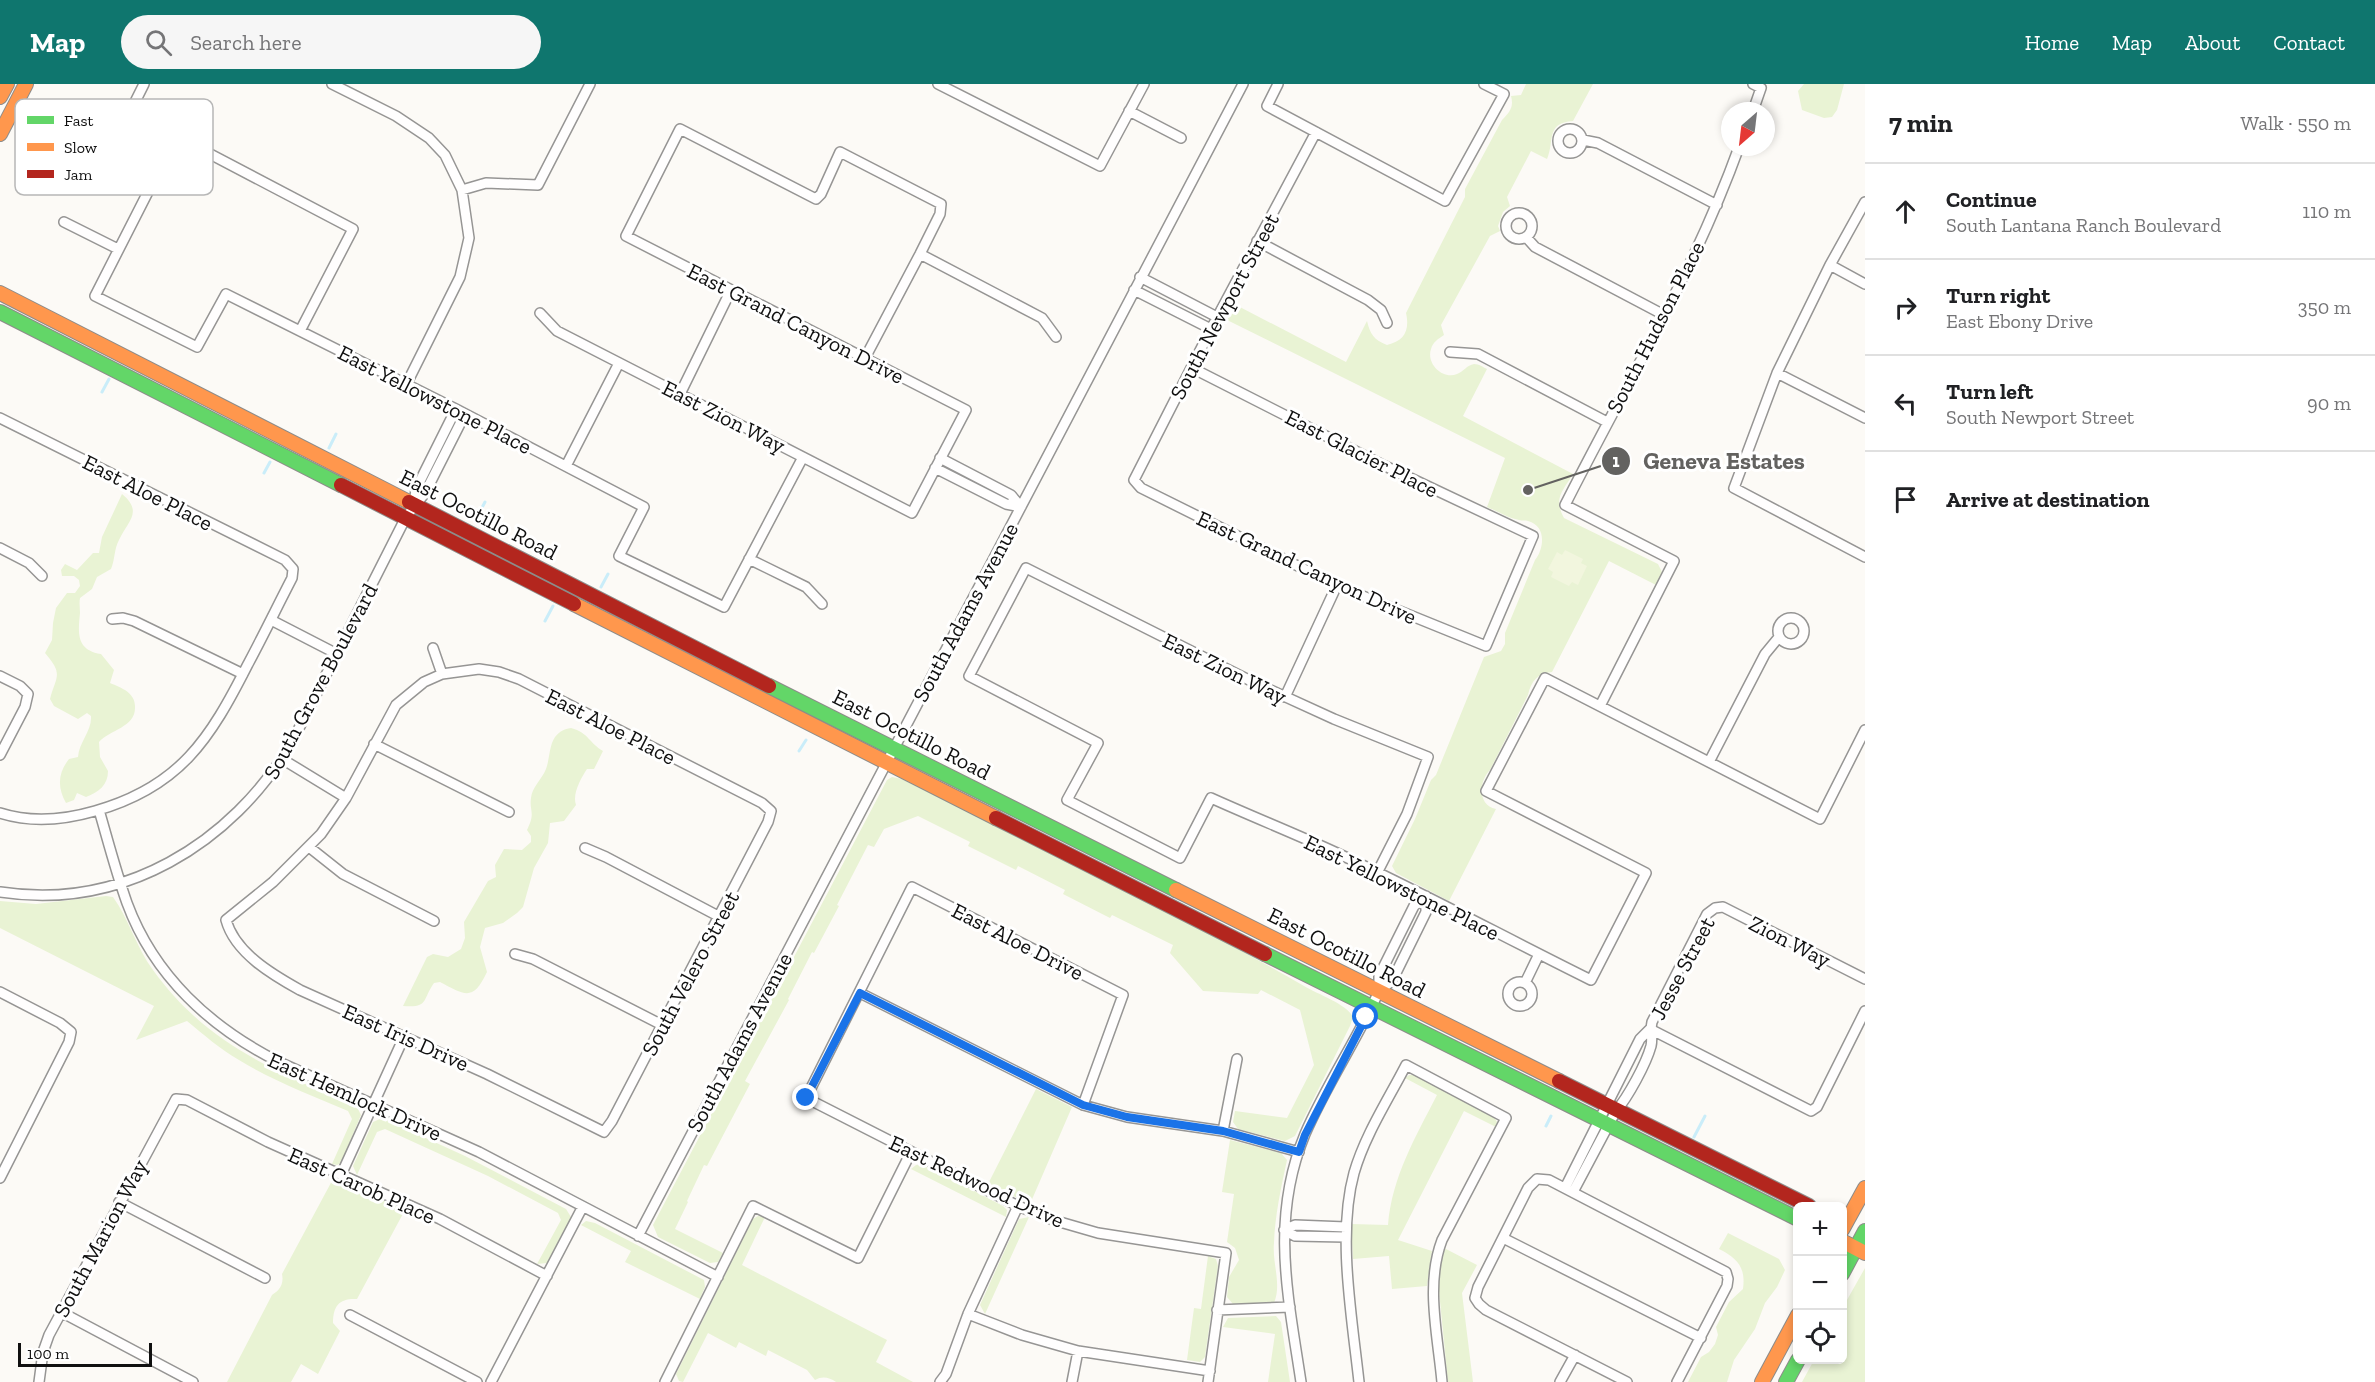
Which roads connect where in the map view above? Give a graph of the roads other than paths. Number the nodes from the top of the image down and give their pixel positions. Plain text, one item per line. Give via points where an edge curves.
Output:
1 (7, 84) edge
2 (26, 84) edge
3 (144, 84) edge
4 (332, 84) edge
5 (590, 84) edge
6 (938, 84) edge
7 (1143, 84) edge
8 (1243, 84) edge
9 (1278, 84) edge
10 (1485, 84) edge
11 (1757, 86) edge
12 (0, 97) edge
13 (18, 99) edge
14 (136, 99) edge
15 (1754, 102) edge
16 (15, 105) edge
17 (1129, 111) junction
18 (1316, 132) junction
19 (0, 134) edge
20 (1180, 138) dead end
21 (1583, 140) dead end
22 (213, 156) edge
23 (1736, 156) edge
24 (462, 190) junction
25 (146, 195) edge
26 (1865, 202) edge
27 (1717, 205) junction
28 (64, 222) dead end
29 (1526, 237) dead end
30 (1257, 241) junction
31 (118, 249) junction
32 (920, 254) junction
33 (1830, 265) junction
34 (1140, 277) junction
35 (1865, 284) edge
36 (731, 290) junction
37 (1134, 290) junction
38 (0, 293) edge
39 (0, 312) edge
40 (540, 313) dead end
41 (1664, 315) junction
42 (1217, 317) junction
43 (1387, 323) dead end
44 (1210, 329) junction
45 (300, 331) junction
46 (1056, 337) dead end
47 (1450, 352) dead end
48 (865, 358) junction
49 (620, 363) junction
50 (1192, 368) junction
51 (1778, 373) junction
52 (406, 385) junction
53 (680, 394) junction
54 (461, 412) junction
55 (0, 418) edge
56 (1865, 418) edge
57 (1606, 422) junction
58 (803, 457) junction
59 (940, 458) junction
60 (566, 466) junction
61 (935, 468) junction
62 (1134, 480) joint
63 (414, 505) junction
64 (1021, 507) junction
65 (406, 517) junction
66 (0, 548) edge
67 (1865, 557) edge
68 (749, 559) junction
69 (42, 576) dead end
70 (1337, 585) junction
71 (822, 604) dead end
72 (112, 618) dead end
73 (271, 620) junction
74 (1779, 637) dead end
75 (1486, 646) joint
76 (434, 648) dead end
77 (337, 654) junction
78 (243, 674) junction
79 (442, 674) junction
80 (0, 676) edge
81 (1285, 697) junction
82 (1600, 706) junction
83 (1865, 730) edge
84 (374, 744) junction
85 (893, 749) junction
86 (0, 755) edge
87 (282, 759) junction
88 (886, 762) junction
89 (1709, 762) junction
90 (346, 798) junction
91 (99, 810) junction
92 (771, 811) joint
93 (509, 812) dead end
94 (0, 813) edge
95 (309, 847) junction
96 (585, 848) dead end
97 (1180, 858) joint
98 (1377, 873) junction
99 (120, 882) junction
100 (0, 892) edge
101 (1426, 896) junction
102 (1715, 908) joint
103 (720, 916) junction
104 (434, 921) dead end
105 (515, 954) dead end
106 (1539, 954) junction
107 (1865, 979) edge
108 (1526, 983) dead end
109 (1379, 991) junction
110 (0, 992) edge
111 (860, 993) junction
112 (1372, 1007) junction
113 (1865, 1011) edge
114 (662, 1025) junction
115 (1650, 1029) junction
116 (404, 1037) junction
117 (1237, 1059) dead end
118 (1627, 1066) junction
119 (1639, 1071) junction
120 (176, 1098) joint
121 (374, 1104) junction
122 (1083, 1105) junction
123 (1611, 1108) junction
124 (1603, 1123) junction
125 (1223, 1131) junction
126 (604, 1132) joint
127 (910, 1152) junction
128 (1299, 1152) junction
129 (341, 1175) junction
130 (0, 1178) edge
131 (1865, 1188) edge
132 (1569, 1190) junction
133 (119, 1202) junction
134 (1801, 1202) edge
135 (1018, 1206) junction
136 (582, 1208) junction
137 (1793, 1217) edge
138 (1847, 1219) edge
139 (1847, 1228) edge
140 (1284, 1230) junction
141 (1346, 1232) junction
142 (1864, 1234) edge
143 (638, 1236) junction
144 (1503, 1238) junction
145 (1860, 1251) edge
146 (1847, 1268) edge
147 (547, 1276) junction
148 (718, 1277) junction
149 (265, 1278) dead end
150 (1290, 1307) junction
151 (1217, 1310) junction
152 (61, 1312) junction
153 (350, 1314) dead end
154 (968, 1314) junction
155 (1793, 1323) edge
156 (1701, 1338) junction
157 (1078, 1351) junction
158 (1575, 1355) junction
159 (1795, 1364) edge
160 (1210, 1371) junction
161 (39, 1382) edge
162 (193, 1382) edge
163 (477, 1382) edge
164 (491, 1382) edge
165 (665, 1382) edge
166 (940, 1382) edge
167 (1072, 1382) edge
168 (1208, 1382) edge
169 (1301, 1382) edge
170 (1359, 1382) edge
171 (1442, 1382) edge
172 (1560, 1382) edge
173 (1627, 1382) edge
174 (1677, 1382) edge
175 (1762, 1382) edge
176 (1786, 1382) edge

1 - 12 main road
2 - 13 main road
3 - 14 street
4 - 24 street via 396,116 429,138 445,155
5 - 24 street via 538,185 486,183
6 - 17 street via 1100,166
7 - 17 street
8 - 34 street, South Adams Avenue
9 - 18 street via 1267,106
10 - 18 street via 1504,94 1445,201
11 - 15 street
16 - 19 main road
17 - 20 street
18 - 30 street, South Newport Street
21 - 27 street via 1598,143
22 - 45 street via 354,229
23 - 27 street, South Hudson Place
24 - 52 street via 469,238 459,277
25 - 31 street
26 - 33 street
27 - 41 street, South Hudson Place
28 - 31 street
29 - 41 street via 1535,246
30 - 42 street, South Newport Street
30 - 43 street via 1368,300 1382,310
31 - 45 street, East Yellowstone Place via 95,296 197,347 226,294
32 - 36 street, East Grand Canyon Drive via 941,204 840,152 816,198 681,129 626,236
32 - 46 street via 1042,318
32 - 48 street
33 - 35 street
33 - 51 street
34 - 37 street, South Adams Avenue
34 - 42 street
36 - 48 street, East Grand Canyon Drive
36 - 53 street
37 - 44 street
37 - 64 street, South Adams Avenue
38 - 63 main road, East Ocotillo Road
39 - 65 main road, East Ocotillo Road
40 - 49 street, East Zion Way via 557,331
41 - 57 street, South Hudson Place
42 - 44 street, South Newport Street
44 - 50 street, South Newport Street
45 - 52 street, East Yellowstone Place
47 - 57 street via 1478,354
48 - 59 street, East Grand Canyon Drive via 966,410
49 - 53 street, East Zion Way
49 - 60 street
50 - 62 street, South Newport Street
50 - 75 street, East Glacier Place via 1533,536
51 - 56 street
51 - 67 street via 1734,488
52 - 54 street, East Yellowstone Place
53 - 58 street, East Zion Way
54 - 60 street, East Yellowstone Place
54 - 63 street, South Grove Boulevard via 416,489
55 - 73 street, East Aloe Place via 285,560 293,569 292,578
57 - 82 street, South Hudson Place via 1565,505 1674,561
58 - 61 street, East Zion Way via 912,513
58 - 68 street
59 - 61 street
59 - 64 street via 1011,495
60 - 68 street, East Yellowstone Place via 644,507 619,556 724,607
61 - 64 street via 1006,504
62 - 70 street, East Grand Canyon Drive via 1141,488
63 - 65 street, South Grove Boulevard
63 - 85 main road, East Ocotillo Road
64 - 85 street, South Adams Avenue
65 - 77 street, South Grove Boulevard
65 - 88 main road, East Ocotillo Road
66 - 69 street via 29,563
68 - 71 street via 806,587
70 - 75 street, East Grand Canyon Drive
70 - 81 street
72 - 78 street via 134,621
73 - 77 street
73 - 78 street
74 - 89 street via 1765,654
76 - 79 street
77 - 87 street, South Grove Boulevard
78 - 91 street via 216,725 186,760 152,787
79 - 84 street via 424,682 396,705
79 - 92 street, East Aloe Place via 479,669 519,679
80 - 86 street via 28,694
81 - 97 street, East Zion Way via 1026,568 969,676 1098,743 1067,800
81 - 98 street, East Zion Way via 1428,757 1407,814
82 - 89 street
82 - 106 street, East Yellowstone Place via 1545,678 1486,792 1646,873 1591,980
83 - 89 street via 1820,819
84 - 90 street
84 - 93 street
85 - 88 street, South Adams Avenue
85 - 109 main road, East Ocotillo Road
87 - 90 street
87 - 99 street, South Grove Boulevard via 258,792 213,836 174,860
88 - 112 main road, East Ocotillo Road
88 - 143 street, South Adams Avenue
90 - 95 street
91 - 94 street via 55,819 17,818
91 - 99 street, East Hemlock Drive
92 - 103 street, South Velero Street
95 - 104 street via 343,874
95 - 116 street, East Iris Drive via 226,921 229,931 276,976
96 - 103 street
97 - 98 street, East Yellowstone Place via 1212,798
98 - 101 street, East Yellowstone Place
99 - 100 street, South Grove Boulevard via 68,893
99 - 121 street, East Hemlock Drive via 151,950 174,984 203,1014 254,1050
101 - 106 street, East Yellowstone Place
101 - 109 street via 1414,906 1379,976
102 - 107 street, Zion Way via 1723,907
102 - 115 street, Jesse Street via 1707,914
103 - 114 street, South Velero Street
105 - 114 street via 533,959
106 - 108 street
109 - 112 street
109 - 123 main road, East Ocotillo Road
110 - 130 street via 71,1032
111 - 122 street
111 - 122 street, East Aloe Drive via 912,887 1123,995
111 - 127 street, East Redwood Drive via 806,1098
112 - 124 main road, East Ocotillo Road
112 - 128 street
113 - 115 street via 1817,1107 1811,1111
114 - 126 street, South Velero Street
115 - 118 street, Jesse Street via 1640,1039
115 - 119 street, Jesse Street via 1652,1044
116 - 121 street
116 - 126 street, East Iris Drive
117 - 125 street
118 - 119 street
118 - 123 street, Jesse Street
119 - 123 street, Jesse Street via 1625,1100
120 - 129 street, East Carob Place
120 - 133 street, South Marion Way
121 - 129 street
121 - 136 street, East Hemlock Drive via 480,1152
122 - 125 street via 1127,1117
123 - 124 street
123 - 134 main road, East Ocotillo Road
124 - 132 street
124 - 137 main road, East Ocotillo Road
125 - 128 street
127 - 135 street, East Redwood Drive
127 - 148 street via 858,1258 753,1206
128 - 140 street
129 - 147 street, East Carob Place via 440,1220
131 - 138 main road
132 - 144 street via 1543,1178 1532,1182
132 - 156 street via 1726,1272 1727,1286
133 - 149 street
133 - 152 street, South Marion Way
135 - 151 street, East Redwood Drive via 1053,1221 1098,1233 1226,1252
135 - 154 street
136 - 143 street, East Hemlock Drive
136 - 147 street
139 - 142 main road
140 - 141 street via 1295,1226
140 - 150 street
141 - 170 street
141 - 171 street via 1355,1171 1368,1137 1406,1065 1506,1118 1435,1260 1432,1279
142 - 145 main road
143 - 148 street, East Hemlock Drive
144 - 156 street
144 - 158 street via 1475,1292 1479,1304
145 - 146 main road
147 - 164 street
148 - 165 street
150 - 151 street
150 - 169 street
151 - 160 street
152 - 161 street, South Marion Way via 43,1352
152 - 162 street
153 - 163 street
154 - 157 street
154 - 166 street
155 - 175 main road
156 - 174 street
157 - 160 street
157 - 167 street
158 - 172 street
158 - 173 street
159 - 176 main road
160 - 168 street

